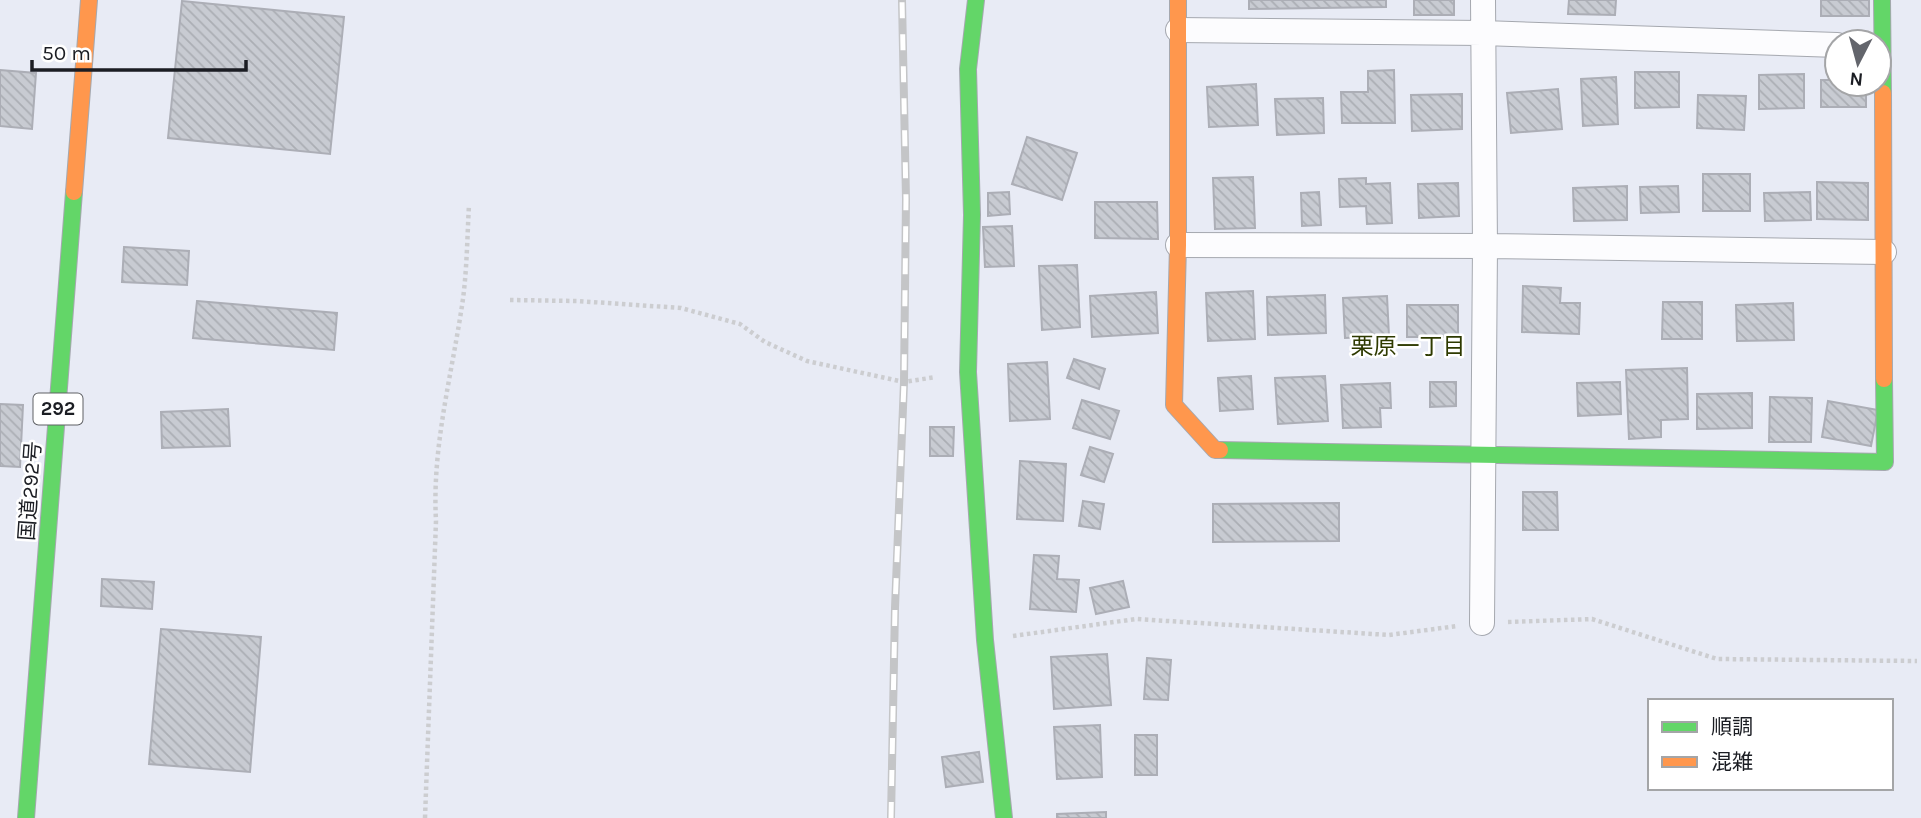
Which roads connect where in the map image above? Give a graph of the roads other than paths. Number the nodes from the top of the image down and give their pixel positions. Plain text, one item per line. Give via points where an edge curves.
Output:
1 (89, 0) edge
2 (976, 0) edge
3 (1178, 0) edge
4 (1483, 0) edge
5 (1882, 0) edge
6 (1881, 28) edge
7 (1178, 30) junction
8 (1483, 33) junction
9 (1823, 45) edge
10 (1881, 98) edge
11 (1178, 244) junction
12 (1485, 246) junction
13 (1884, 252) junction
14 (1483, 453) junction
15 (1482, 623) road end
16 (26, 818) edge
17 (1004, 818) edge

1 - 16 main road, 国道292号 / 292
2 - 17 main road via 968,69 972,215 968,372 985,640
3 - 7 main road
4 - 8 street
5 - 6 main road
7 - 8 street
7 - 11 main road
8 - 9 street
8 - 12 street
10 - 13 main road
11 - 12 street
11 - 14 main road via 1174,405 1215,450
12 - 13 street
12 - 14 street
13 - 14 main road via 1885,462
14 - 15 street

